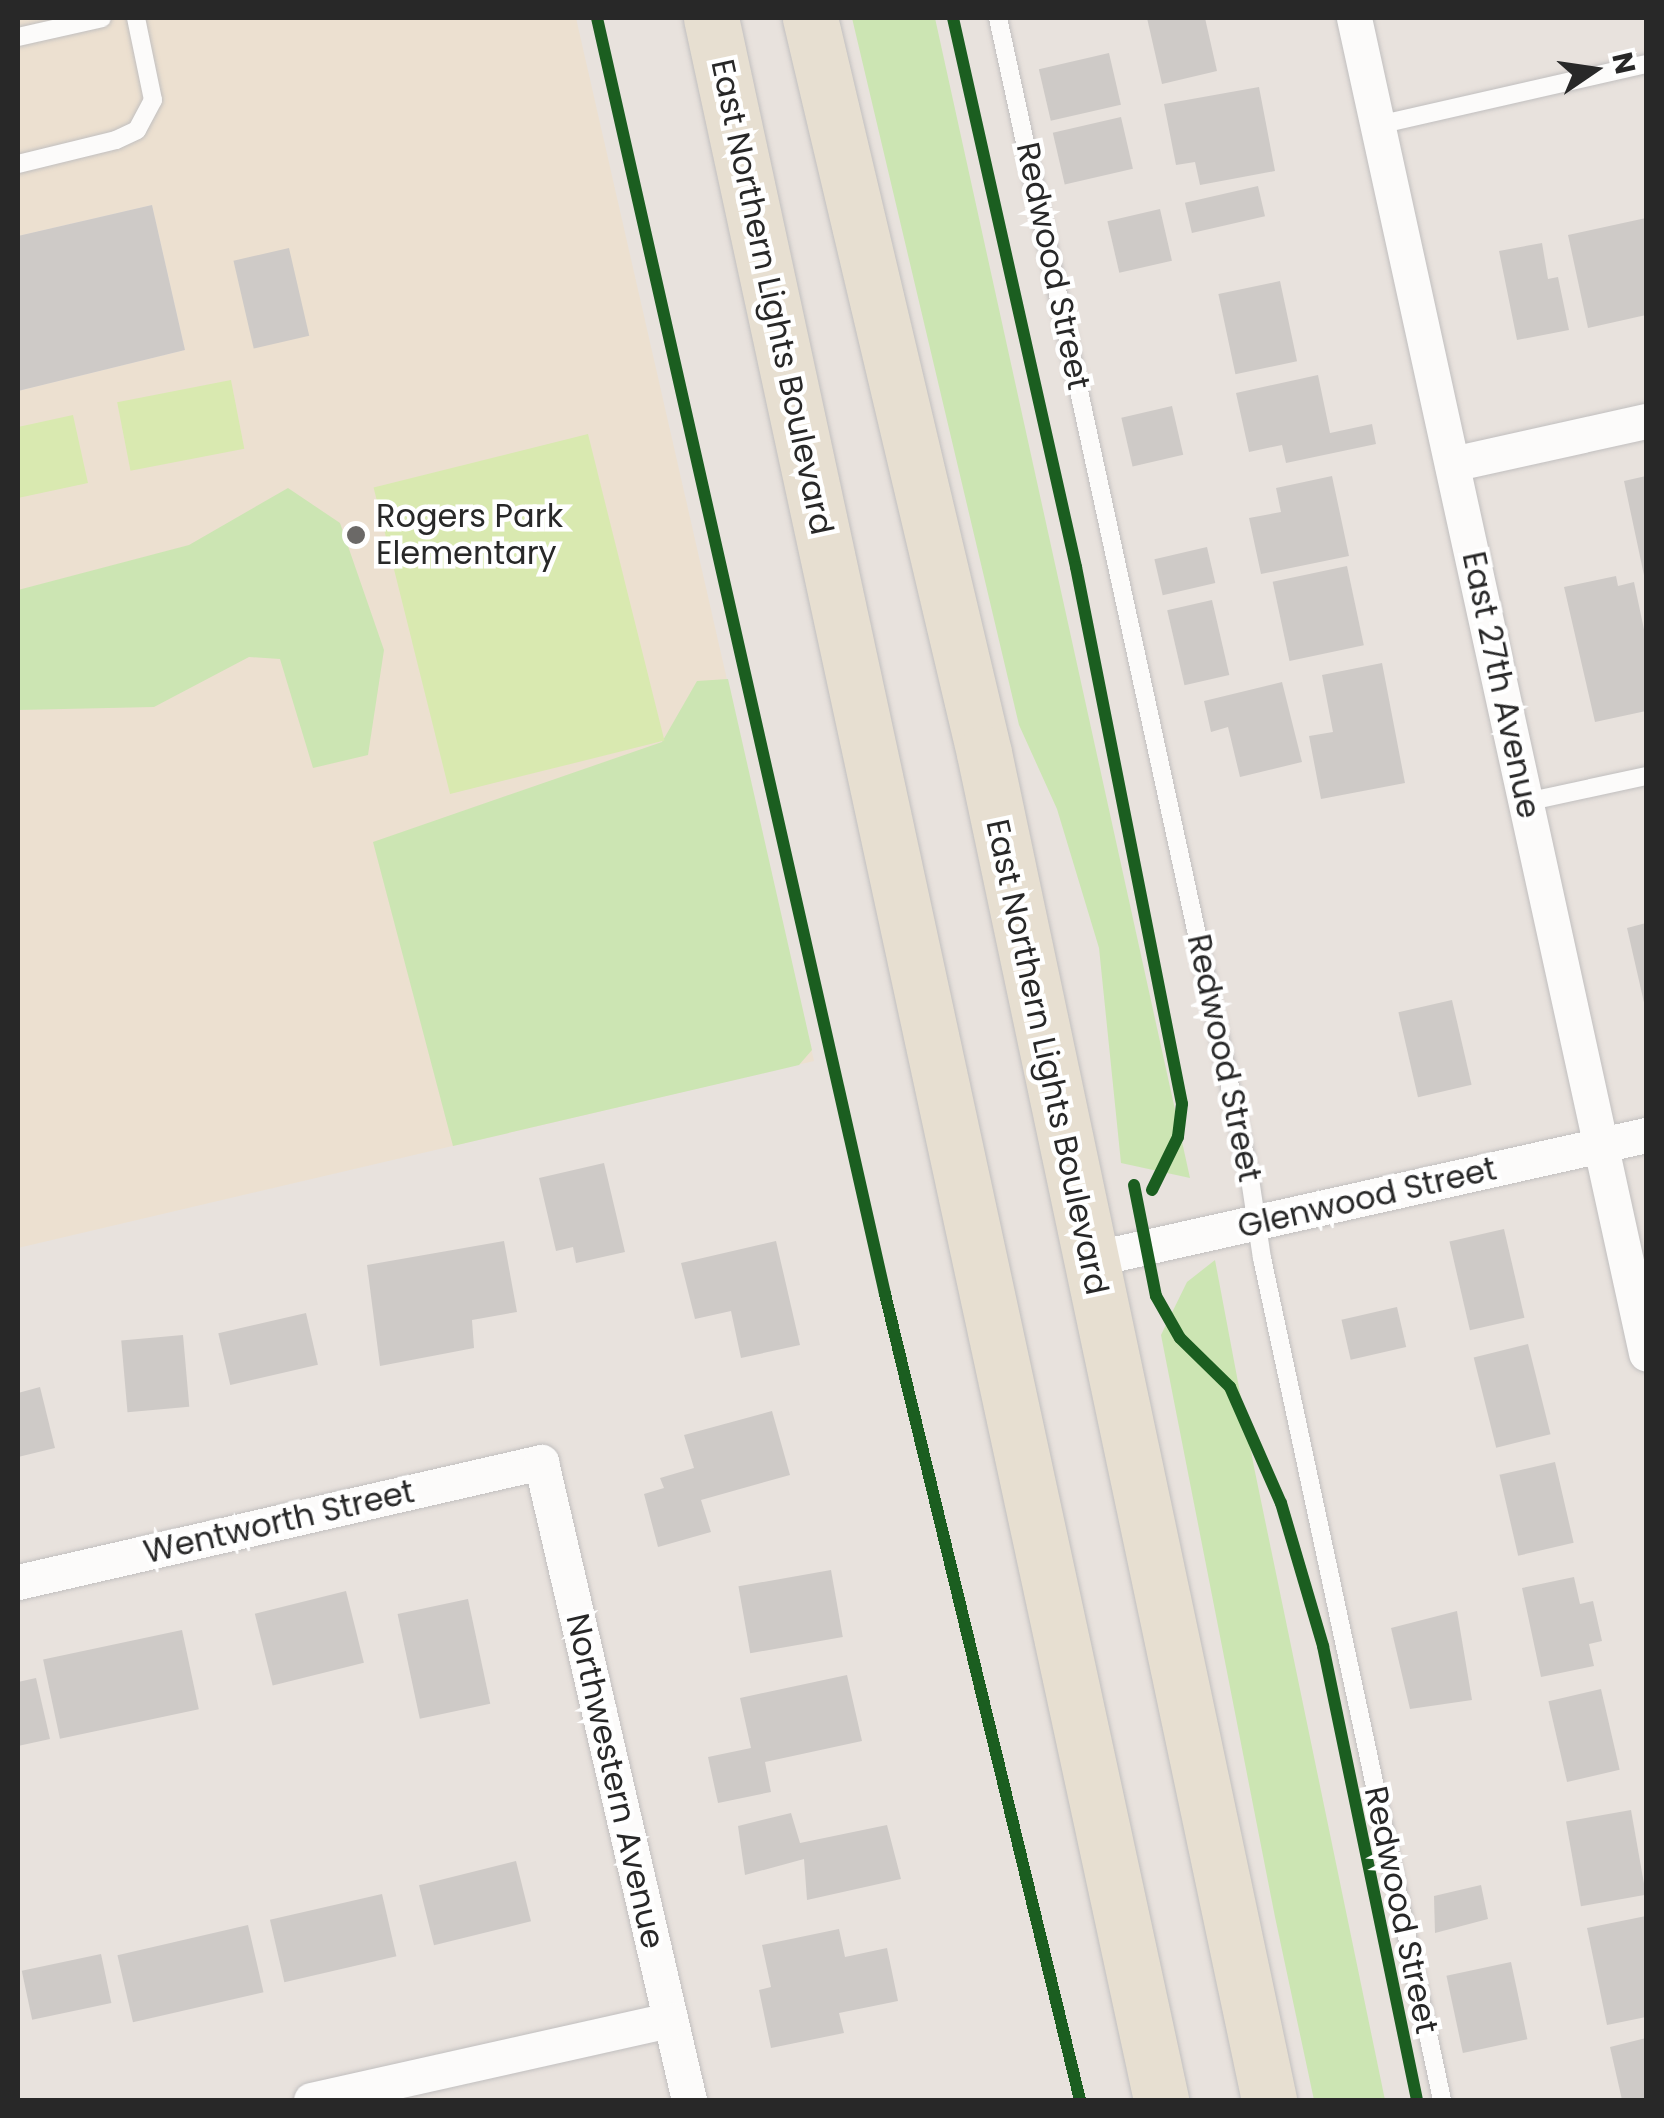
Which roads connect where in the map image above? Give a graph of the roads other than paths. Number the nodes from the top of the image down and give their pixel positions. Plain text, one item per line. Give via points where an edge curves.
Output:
1 (102, 18) edge
2 (136, 18) edge
3 (711, 18) edge
4 (810, 18) edge
5 (998, 18) edge
6 (1354, 18) edge
7 (18, 37) edge
8 (1646, 64) edge
9 (1378, 124) junction
10 (18, 164) edge
11 (1646, 421) edge
12 (1452, 464) junction
13 (1646, 776) edge
14 (1526, 802) junction
15 (1646, 1135) edge
16 (1602, 1144) junction
17 (1256, 1224) junction
18 (1088, 1260) junction
19 (1646, 1352) edge
20 (540, 1462) joint
21 (18, 1582) edge
22 (670, 2020) junction
23 (311, 2100) edge
24 (689, 2100) edge
25 (1161, 2100) edge
26 (1269, 2100) edge
27 (1442, 2100) edge

1 - 7 lane
2 - 10 lane via 153,100 138,130
3 - 25 main road, East Northern Lights Boulevard
4 - 18 main road, East Northern Lights Boulevard via 984,753
5 - 17 lane, Redwood Street
6 - 9 street, East 27th Avenue
8 - 9 lane
9 - 12 street, East 27th Avenue
11 - 12 street
12 - 14 street, East 27th Avenue
13 - 14 lane
14 - 16 street, East 27th Avenue
15 - 16 street, Glenwood Street
16 - 17 street, Glenwood Street
16 - 19 street, East 27th Avenue
17 - 18 street, Glenwood Street
17 - 27 lane, Redwood Street
18 - 26 main road, East Northern Lights Boulevard
20 - 21 street, Wentworth Street
20 - 22 street, Northwestern Avenue
22 - 23 street
22 - 24 street, Northwestern Avenue

